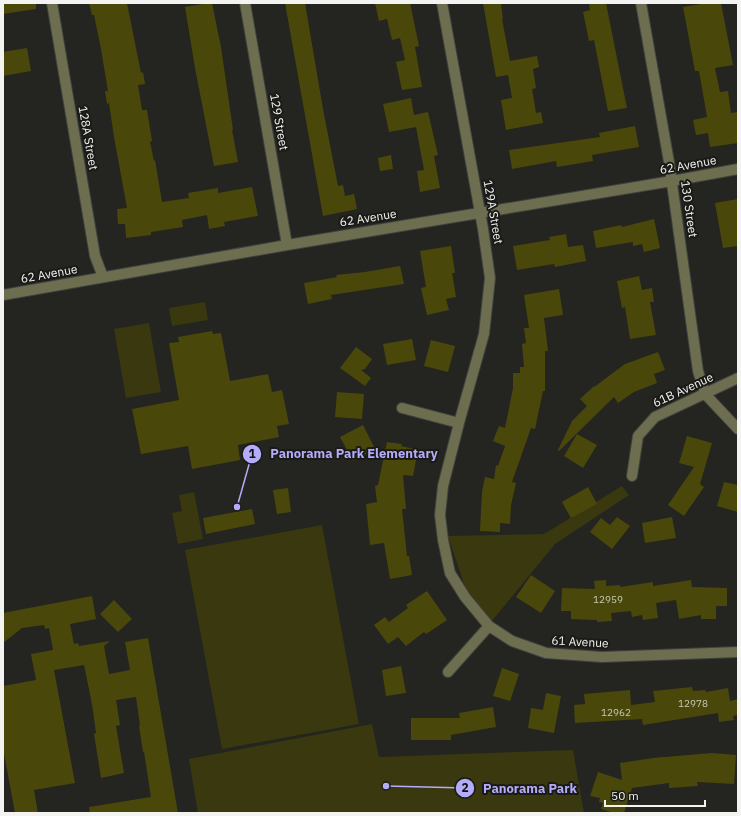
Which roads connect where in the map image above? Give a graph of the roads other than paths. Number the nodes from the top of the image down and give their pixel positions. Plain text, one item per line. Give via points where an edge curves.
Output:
1 (52, 3) edge
2 (245, 3) edge
3 (442, 3) edge
4 (641, 3) edge
5 (738, 169) edge
6 (672, 181) junction
7 (480, 213) junction
8 (287, 245) junction
9 (103, 277) junction
10 (3, 295) edge
11 (738, 378) edge
12 (706, 394) junction
13 (402, 408) dead end
14 (459, 424) junction
15 (738, 429) edge
16 (632, 476) dead end
17 (489, 626) junction
18 (738, 652) edge
19 (448, 672) dead end

1 - 9 street, 128A Street via 95,256
2 - 8 street, 129 Street
3 - 7 street, 129A Street
4 - 6 street, 130 Street
5 - 6 street, 62 Avenue
6 - 7 street, 62 Avenue
6 - 12 street, 130 Street via 698,371
7 - 8 street, 62 Avenue
7 - 14 street, 129A Street via 490,278 484,334
8 - 9 street, 62 Avenue
9 - 10 street, 62 Avenue
11 - 12 street, 61B Avenue
12 - 15 street
12 - 16 street, 61B Avenue via 655,417 642,431 638,436
13 - 14 street
14 - 17 street, 129A Street via 443,486 440,515 443,540 450,572 465,597
17 - 18 street, 61 Avenue via 512,641 546,654 602,657
17 - 19 street

